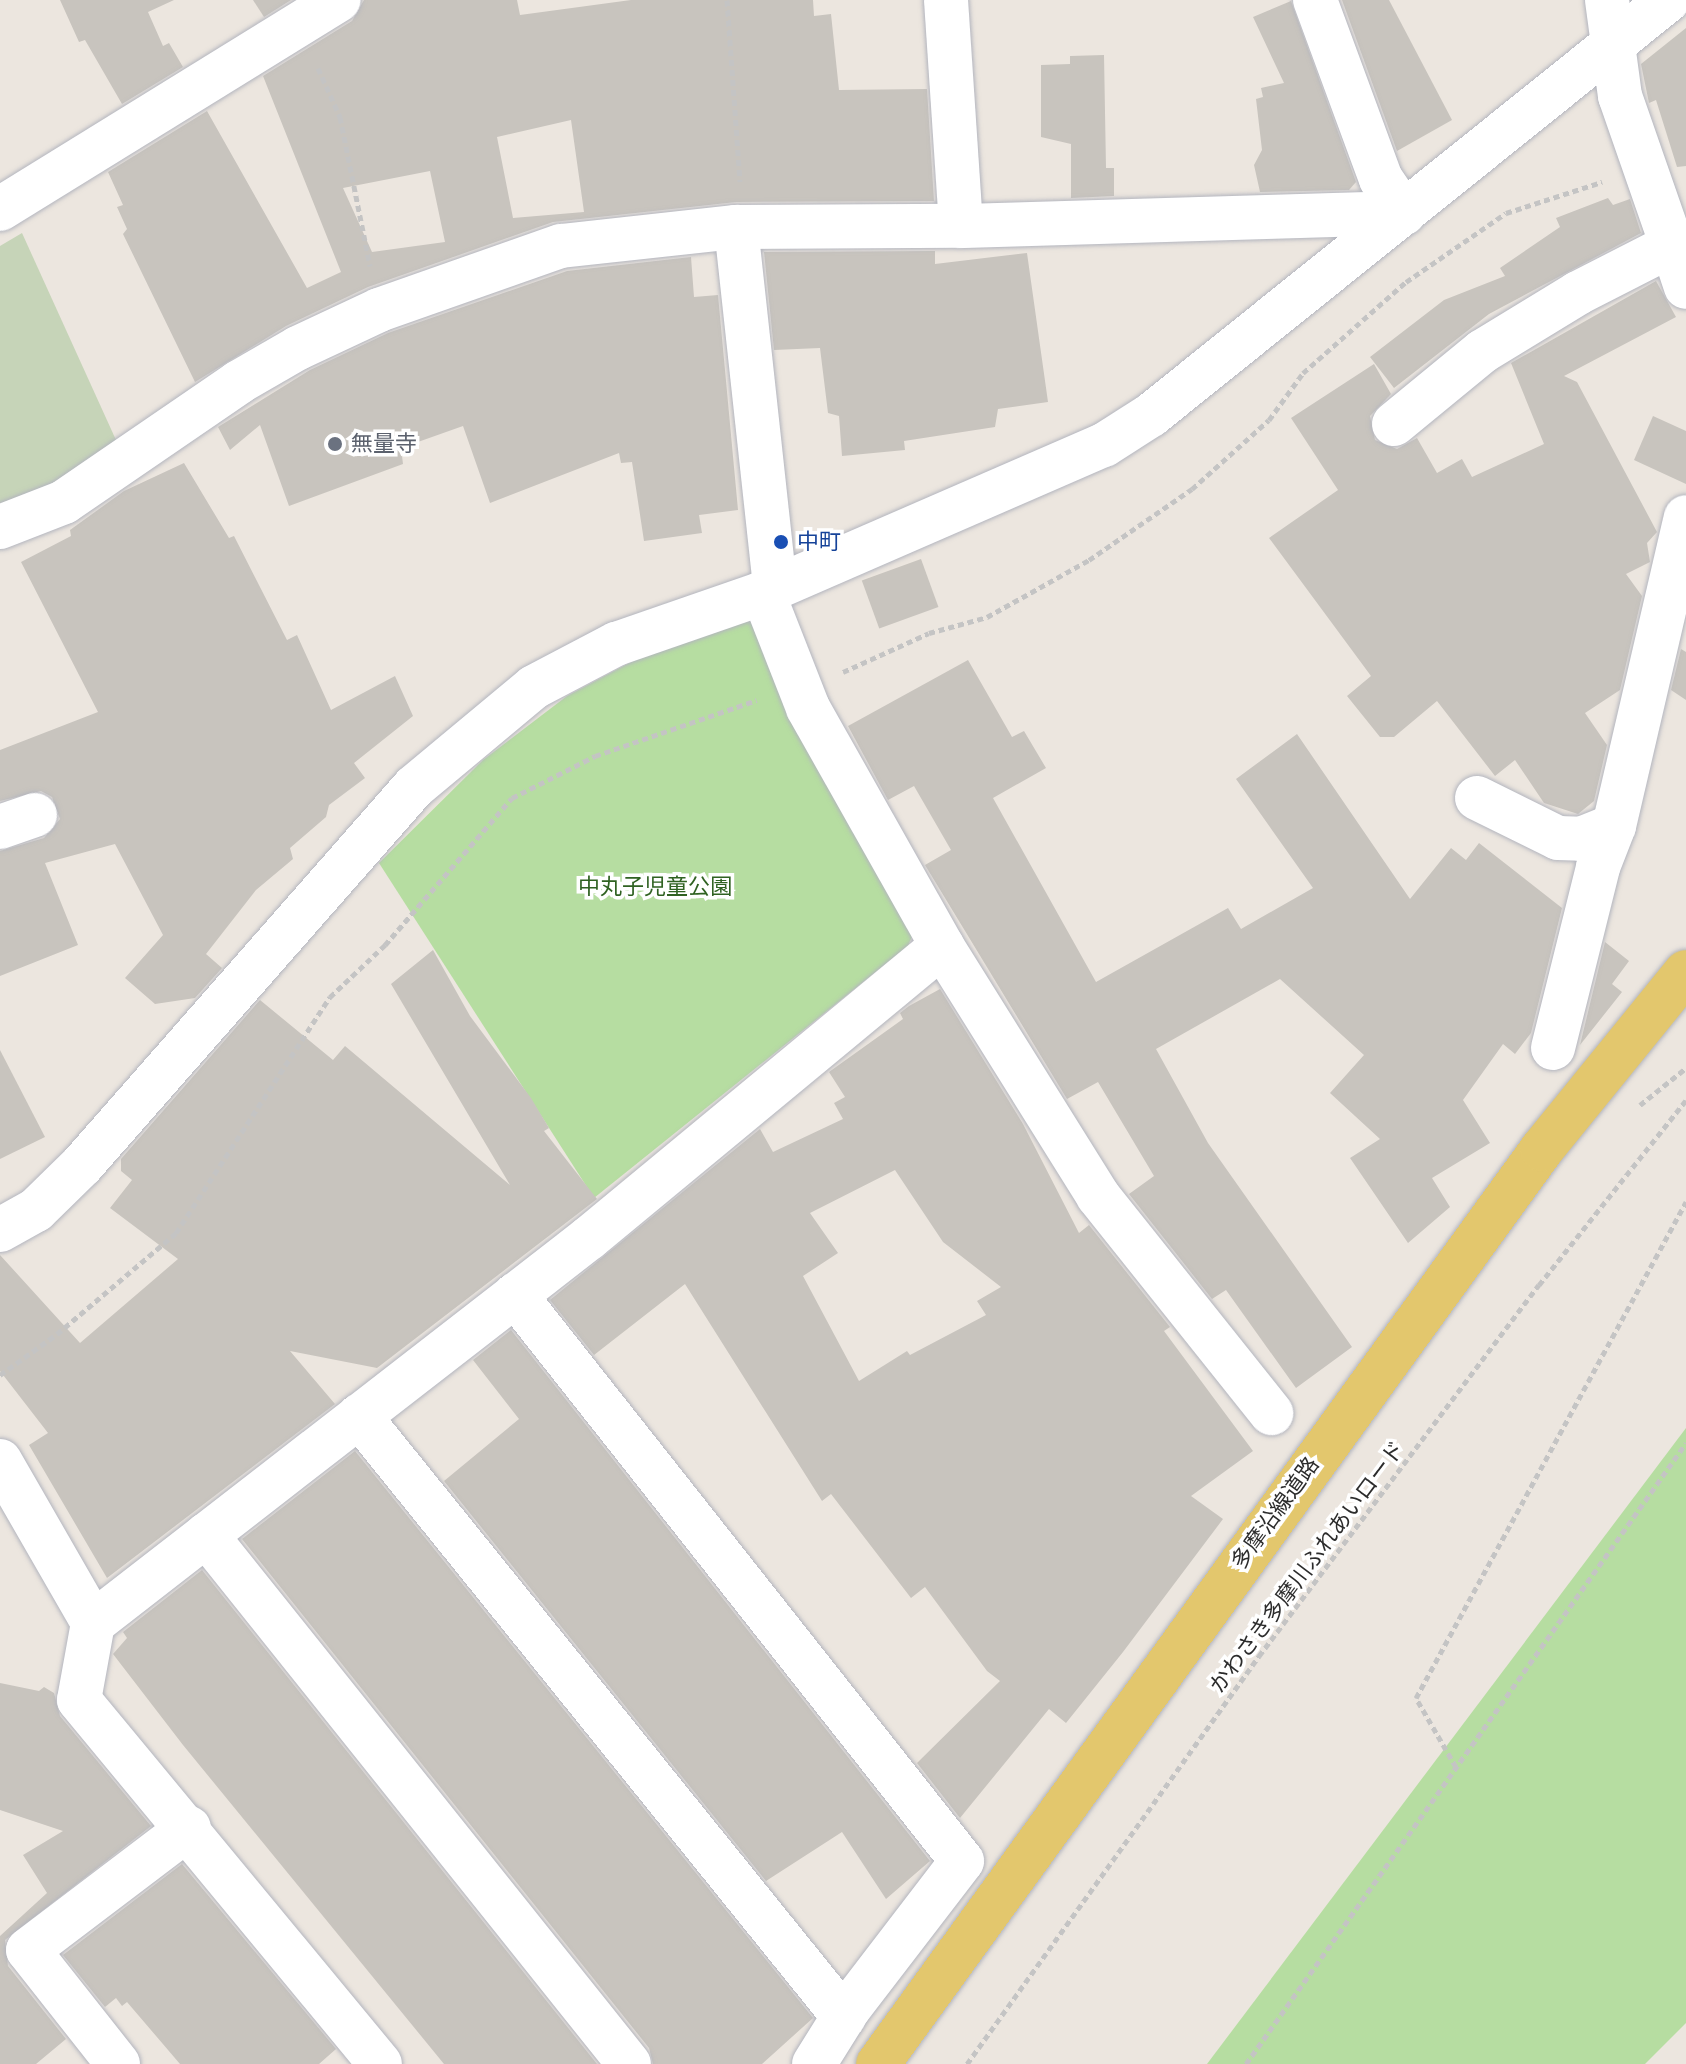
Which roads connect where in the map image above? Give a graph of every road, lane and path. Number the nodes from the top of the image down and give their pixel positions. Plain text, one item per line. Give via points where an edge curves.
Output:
1 (339, 0) edge
2 (727, 0) edge
3 (946, 0) edge
4 (1315, 0) edge
5 (1607, 0) edge
6 (1668, 0) edge
7 (298, 25) junction
8 (1612, 44) junction
9 (0, 209) edge
10 (1404, 213) junction
11 (961, 226) junction
12 (740, 227) junction
13 (1672, 245) junction
14 (1686, 287) edge
15 (379, 310) junction
16 (1394, 424) dead end
17 (1686, 517) edge
18 (0, 527) edge
19 (769, 590) junction
20 (1477, 798) dead end
21 (1614, 826) junction
22 (942, 946) junction
23 (1686, 972) edge
24 (1553, 1048) dead end
25 (1686, 1100) edge
26 (1686, 1202) edge
27 (0, 1230) edge
28 (515, 1295) junction
29 (1271, 1413) dead end
30 (359, 1416) junction
31 (1686, 1443) edge
32 (0, 1461) edge
33 (206, 1535) junction
34 (93, 1623) junction
35 (1456, 1767) junction
36 (189, 1828) junction
37 (844, 2017) junction
38 (118, 2064) edge
39 (380, 2064) edge
40 (629, 2064) edge
41 (814, 2064) edge
42 (878, 2064) edge
43 (967, 2064) edge
44 (1246, 2064) edge

1 - 7 street
2 - 12 path
3 - 11 street
4 - 10 street via 1381,179
5 - 8 street
6 - 8 street
7 - 9 street
7 - 15 path via 340,117
8 - 10 street
8 - 13 street via 1620,96
10 - 11 street
10 - 19 street via 1151,415 1104,445
11 - 12 street
12 - 15 street via 561,246
12 - 19 street
13 - 14 street
13 - 16 street via 1578,293 1483,351
15 - 18 street via 239,382 64,502
17 - 21 street
19 - 22 street via 808,708
19 - 27 street via 616,644 534,687 493,718 414,787 82,1165 36,1210
20 - 21 street via 1558,838 1581,839
21 - 24 street via 1598,867
22 - 28 street
22 - 29 street via 1098,1196
23 - 42 main road, 多摩沿線道路 via 1523,1173
25 - 43 path, かわさき多摩川ふれあいロード via 1259,1656
26 - 35 path via 1416,1698
28 - 30 street
28 - 37 street via 962,1861
30 - 33 street
30 - 37 street
31 - 35 path
32 - 34 street
33 - 34 street
33 - 40 street
34 - 36 street via 79,1700
35 - 44 path
36 - 38 street via 28,1950
36 - 39 street
37 - 41 street

